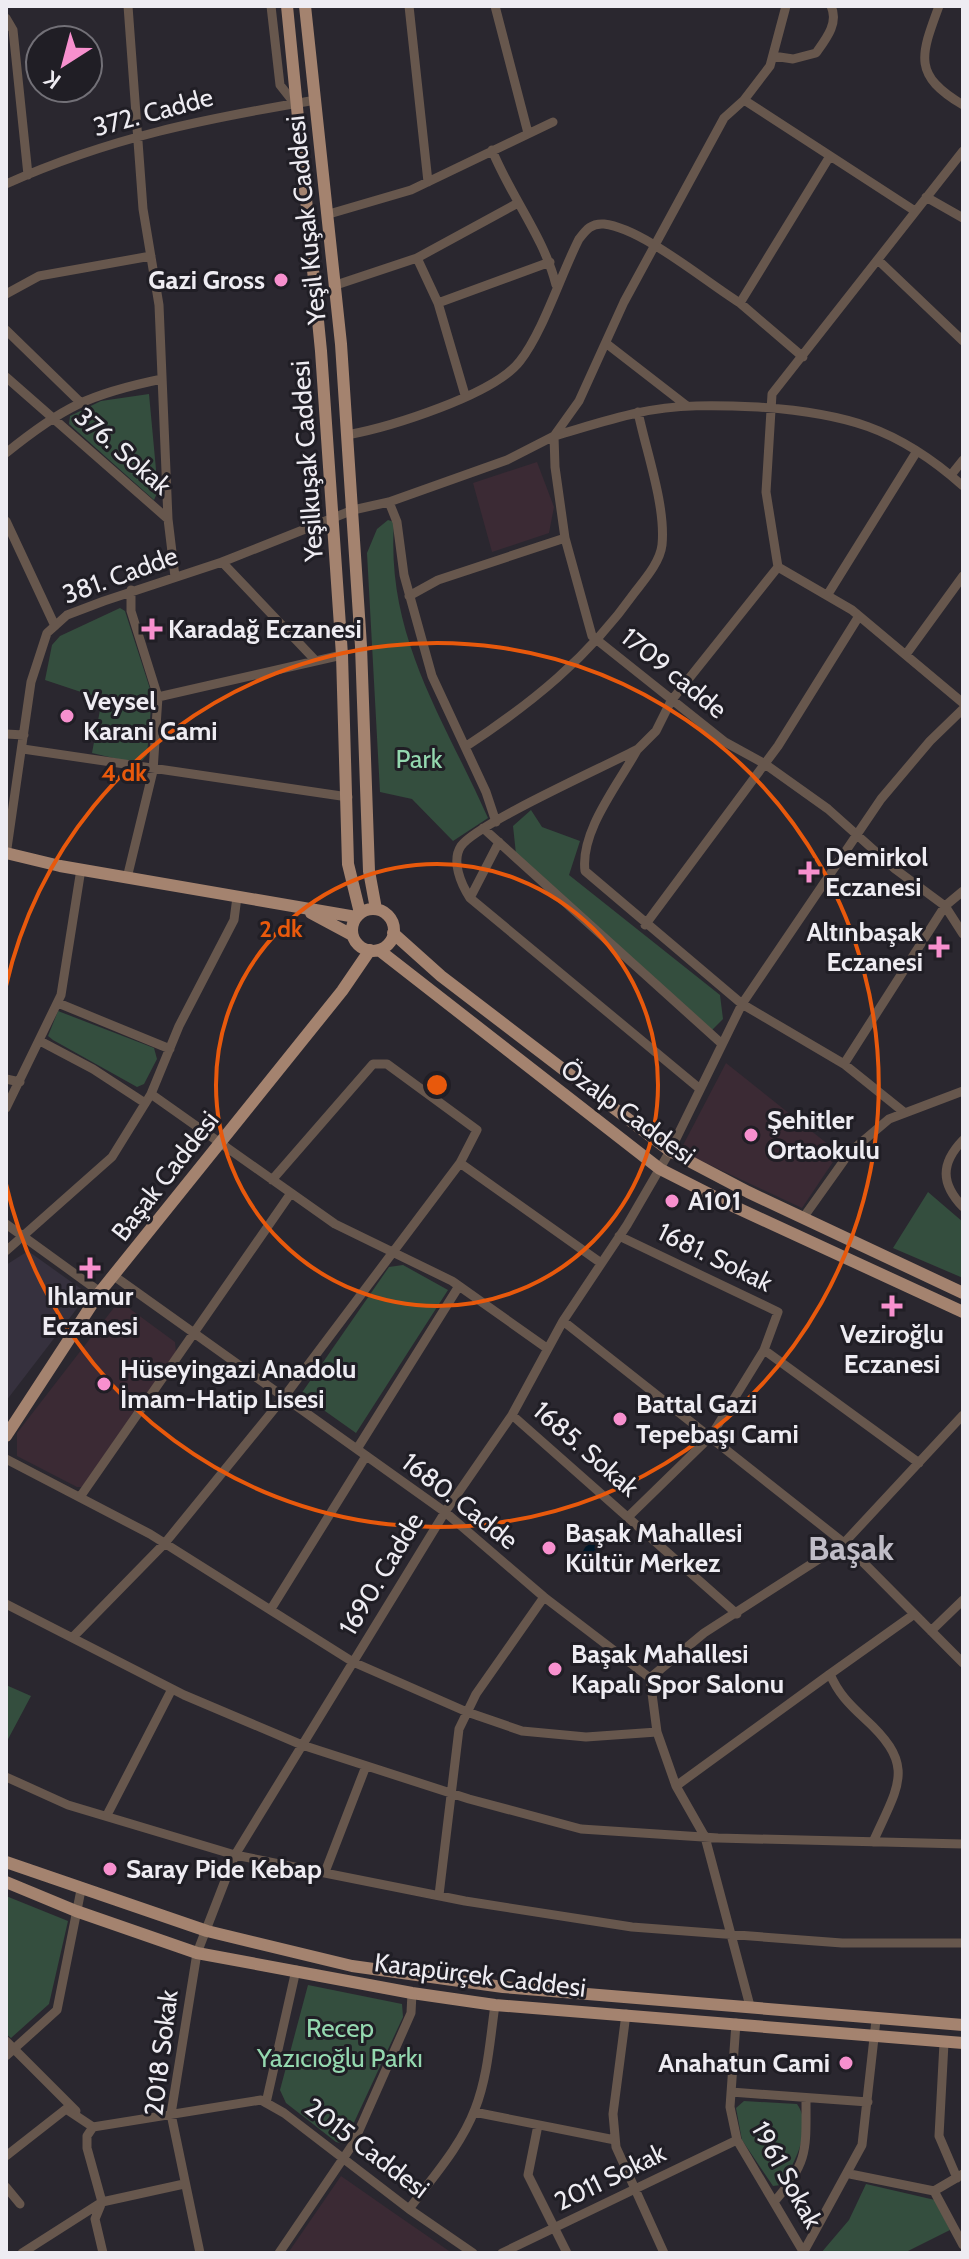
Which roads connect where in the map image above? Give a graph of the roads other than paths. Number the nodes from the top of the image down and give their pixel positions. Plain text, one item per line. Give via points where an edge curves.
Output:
1 (128, 6) edge
2 (271, 6) edge
3 (287, 6) edge
4 (305, 6) edge
5 (409, 6) edge
6 (495, 6) edge
7 (786, 6) edge
8 (831, 6) edge
9 (939, 6) edge
10 (6, 18) edge
11 (10, 38) edge
12 (773, 56) junction
13 (316, 100) junction
14 (744, 100) junction
15 (295, 104) junction
16 (963, 105) edge
17 (553, 122) dead end
18 (528, 133) junction
19 (137, 134) junction
20 (492, 150) junction
21 (963, 151) edge
22 (830, 156) junction
23 (28, 175) junction
24 (428, 182) junction
25 (6, 184) edge
26 (926, 197) junction
27 (518, 203) junction
28 (915, 211) junction
29 (329, 214) junction
30 (963, 218) edge
31 (657, 248) junction
32 (151, 256) junction
33 (417, 258) junction
34 (878, 260) junction
35 (550, 262) junction
36 (336, 285) junction
37 (556, 285) junction
38 (6, 294) edge
39 (438, 303) junction
40 (740, 303) junction
41 (6, 330) edge
42 (963, 341) edge
43 (607, 344) junction
44 (803, 357) junction
45 (6, 377) edge
46 (162, 379) junction
47 (465, 395) junction
48 (80, 402) junction
49 (687, 406) junction
50 (770, 408) junction
51 (638, 412) junction
52 (50, 417) junction
53 (347, 435) junction
54 (554, 436) junction
55 (917, 451) junction
56 (6, 453) edge
57 (963, 460) edge
58 (951, 475) junction
59 (963, 486) edge
60 (389, 502) junction
61 (353, 510) junction
62 (168, 519) junction
63 (333, 519) junction
64 (6, 521) edge
65 (565, 538) junction
66 (222, 562) junction
67 (778, 567) junction
68 (963, 576) edge
69 (175, 577) junction
70 (131, 590) junction
71 (828, 594) junction
72 (409, 596) junction
73 (859, 616) junction
74 (55, 626) junction
75 (599, 641) junction
76 (907, 653) junction
77 (342, 655) junction
78 (316, 661) junction
79 (158, 697) junction
80 (671, 701) junction
81 (963, 703) edge
82 (963, 709) edge
83 (6, 734) edge
84 (24, 735) junction
85 (465, 747) junction
86 (23, 749) junction
87 (638, 749) junction
88 (765, 764) junction
89 (153, 771) junction
90 (348, 797) junction
91 (496, 822) junction
92 (483, 828) junction
93 (854, 835) junction
94 (499, 842) junction
95 (6, 854) edge
96 (81, 869) junction
97 (127, 878) junction
98 (963, 891) edge
99 (237, 897) junction
100 (470, 898) junction
101 (945, 906) junction
102 (301, 908) junction
103 (376, 909) junction
104 (358, 915) junction
105 (645, 925) junction
106 (393, 933) junction
107 (963, 934) edge
108 (352, 935) junction
109 (374, 950) junction
110 (58, 1003) junction
111 (742, 1004) junction
112 (40, 1041) junction
113 (722, 1044) junction
114 (170, 1049) junction
115 (844, 1064) junction
116 (6, 1079) edge
117 (20, 1082) junction
118 (700, 1089) junction
119 (963, 1091) edge
120 (148, 1099) junction
121 (6, 1108) edge
122 (905, 1113) junction
123 (963, 1140) edge
124 (218, 1144) junction
125 (670, 1151) junction
126 (460, 1163) junction
127 (660, 1169) junction
128 (272, 1180) junction
129 (291, 1193) junction
130 (963, 1207) edge
131 (803, 1218) junction
132 (6, 1224) edge
133 (21, 1236) junction
134 (619, 1236) junction
135 (6, 1251) edge
136 (393, 1252) junction
137 (601, 1263) junction
138 (114, 1276) junction
139 (459, 1286) junction
140 (100, 1292) junction
141 (963, 1293) edge
142 (963, 1312) edge
143 (563, 1321) junction
144 (195, 1334) junction
145 (548, 1349) junction
146 (764, 1350) junction
147 (284, 1397) junction
148 (512, 1415) junction
149 (963, 1415) edge
150 (6, 1436) edge
151 (711, 1436) junction
152 (362, 1452) junction
153 (6, 1459) edge
154 (919, 1463) junction
155 (80, 1497) junction
156 (445, 1512) junction
157 (629, 1516) junction
158 (165, 1543) junction
159 (844, 1543) junction
160 (544, 1597) junction
161 (963, 1600) edge
162 (6, 1604) edge
163 (271, 1609) junction
164 (737, 1614) junction
165 (913, 1615) junction
166 (931, 1631) junction
167 (73, 1637) junction
168 (353, 1662) junction
169 (963, 1663) edge
170 (830, 1674) junction
171 (650, 1678) junction
172 (172, 1689) junction
173 (467, 1712) junction
174 (657, 1732) junction
175 (302, 1745) junction
176 (366, 1766) junction
177 (6, 1777) edge
178 (676, 1786) junction
179 (451, 1793) junction
180 (107, 1815) junction
181 (705, 1837) junction
182 (873, 1842) junction
183 (963, 1844) edge
184 (235, 1855) junction
185 (6, 1862) edge
186 (325, 1872) junction
187 (6, 1882) edge
188 (81, 1890) junction
189 (439, 1895) junction
190 (76, 1911) junction
191 (207, 1931) junction
192 (730, 1933) junction
193 (963, 1943) edge
194 (197, 1953) junction
195 (296, 1970) junction
196 (412, 1993) junction
197 (495, 2005) junction
198 (750, 2006) junction
199 (626, 2014) junction
200 (876, 2020) junction
201 (736, 2023) junction
202 (963, 2025) edge
203 (876, 2035) junction
204 (6, 2041) edge
205 (944, 2043) junction
206 (963, 2043) edge
207 (15, 2048) junction
208 (6, 2056) edge
209 (731, 2092) junction
210 (806, 2098) junction
211 (868, 2102) junction
212 (266, 2103) junction
213 (474, 2112) junction
214 (171, 2114) junction
215 (538, 2125) junction
216 (93, 2127) junction
217 (615, 2140) junction
218 (737, 2140) junction
219 (6, 2156) edge
220 (343, 2159) junction
221 (850, 2174) junction
222 (960, 2176) edge
223 (184, 2184) junction
224 (6, 2187) edge
225 (636, 2189) junction
226 (934, 2191) junction
227 (102, 2202) junction
228 (774, 2202) junction
229 (20, 2204) dead end
230 (409, 2209) junction
231 (554, 2228) junction
232 (963, 2245) edge
233 (27, 2252) edge
234 (103, 2253) edge
235 (200, 2253) edge
236 (279, 2253) edge
237 (473, 2253) edge
238 (502, 2253) edge
239 (567, 2253) edge
240 (664, 2253) edge
241 (803, 2253) edge

1 - 19 street
2 - 15 street via 280,85
3 - 15 main road, Yeşilkuşak Caddesi
4 - 13 main road, Yeşil Kuşak Caddesi
5 - 24 street
6 - 18 street
7 - 12 street
8 - 12 street via 833,26 816,53 793,59
9 - 16 street via 928,34 924,69 936,89
10 - 11 street
11 - 23 street
12 - 14 street
13 - 15 street, 372. Cadde
13 - 29 main road, Yeşil Kuşak Caddesi
14 - 22 street
14 - 31 street via 724,118
15 - 19 street, 372. Cadde
15 - 63 main road, Yeşilkuşak Caddesi via 308,195
17 - 18 street
18 - 20 street
19 - 23 street, 372. Cadde
19 - 32 street
20 - 24 street
20 - 27 street
21 - 26 street
22 - 28 street
22 - 40 street
23 - 25 street, 372. Cadde
24 - 29 street
26 - 28 street
26 - 30 street
27 - 33 street
27 - 35 street
28 - 34 street
29 - 36 main road, Yeşil Kuşak Caddesi
31 - 37 street via 616,227 589,226
31 - 40 street
31 - 43 street via 624,302
32 - 38 street via 39,276
32 - 46 street
33 - 36 street
33 - 39 street
34 - 42 street
34 - 44 street
35 - 37 street
35 - 39 street
36 - 53 main road, Yeşil Kuşak Caddesi
37 - 47 street via 520,361 493,383
39 - 47 street
40 - 44 street
41 - 48 street
43 - 49 street
43 - 54 street via 579,401
44 - 50 street via 772,394
45 - 52 street, 376. Sokak
46 - 48 street
46 - 62 street
47 - 53 street
48 - 52 street
49 - 50 street, 381. Cadde
49 - 51 street, 381. Cadde
50 - 55 street, 381. Cadde via 821,412 867,425
50 - 67 street via 766,492
51 - 54 street, 381. Cadde
51 - 75 street via 662,547 651,571
52 - 56 street
52 - 62 street, 376. Sokak
53 - 61 main road, Yeşil Kuşak Caddesi
54 - 60 street, 381. Cadde via 507,460
54 - 65 street, 1709 cadde
55 - 58 street, 381. Cadde
55 - 71 street
57 - 58 street
58 - 59 street, 381. Cadde
60 - 61 street, 381. Cadde
60 - 72 street
61 - 63 street, 381. Cadde
61 - 103 main road, Yeşil Kuşak Caddesi via 369,871
62 - 69 street, 376. Sokak
63 - 66 street, 381. Cadde
63 - 77 main road, Yeşilkuşak Caddesi
64 - 74 street
65 - 72 street via 438,580
65 - 75 street, 1709 cadde via 592,636
66 - 69 street, 381. Cadde
66 - 78 street
67 - 71 street
67 - 80 street
68 - 76 street
69 - 70 street, 381. Cadde
70 - 74 street, 381. Cadde via 67,615
70 - 79 street via 131,611
71 - 73 street
72 - 85 street via 432,676
73 - 76 street
73 - 88 street
74 - 84 street, 381. Cadde via 47,633 31,682
75 - 80 street, 1709 cadde
75 - 85 street via 520,711
76 - 81 street
77 - 78 street
77 - 90 main road, Yeşilkuşak Caddesi
78 - 79 street
79 - 89 street
80 - 87 street via 663,721
80 - 88 street, 1709 cadde
82 - 93 street, 1690. Cadde via 930,741
83 - 84 street
84 - 86 street, 381. Cadde
85 - 91 street
86 - 89 street
86 - 95 street, 381. Cadde
87 - 91 street
87 - 105 street via 583,855 585,871
88 - 93 street, 1709 cadde via 828,809
88 - 105 street
89 - 90 street
89 - 97 street
90 - 104 main road, Yeşilkuşak Caddesi via 348,864
91 - 92 street
92 - 94 street
92 - 100 street via 459,848 456,860
93 - 101 street, 1709 cadde
93 - 111 street, 1690. Cadde
94 - 100 street
94 - 113 street
95 - 96 main road
96 - 97 main road
96 - 110 street
97 - 99 main road
98 - 101 street
99 - 102 main road
99 - 114 street via 234,920
100 - 118 street
101 - 107 street, 1709 cadde
101 - 115 street
102 - 104 main road
102 - 108 main road
103 - 104 main road
103 - 106 main road via 391,920
104 - 108 main road
105 - 111 street
106 - 109 main road via 387,945
106 - 125 main road, Özalp Caddesi via 441,976
108 - 109 main road via 359,945
109 - 124 main road, Başak Caddesi
109 - 127 main road, Özalp Caddesi
110 - 112 street
110 - 114 street
111 - 113 street, 1690. Cadde
111 - 115 street
112 - 117 street
112 - 120 street
113 - 118 street, 1690. Cadde
114 - 120 street
115 - 122 street
116 - 117 street
117 - 121 street
118 - 125 street, 1690. Cadde
119 - 122 street
120 - 124 street
120 - 133 street via 112,1157
122 - 131 street via 889,1119 850,1152
123 - 130 street via 944,1169 945,1182
124 - 128 street
124 - 138 main road, Başak Caddesi
125 - 127 street, 1690. Cadde
125 - 131 main road, Özalp Caddesi
126 - 128 street via 477,1130 387,1064 373,1064
126 - 136 street
126 - 137 street
127 - 134 street, 1690. Cadde
127 - 142 main road, Özalp Caddesi
128 - 129 street
129 - 136 street via 335,1224
129 - 144 street
131 - 141 main road, Özalp Caddesi
132 - 133 street
133 - 135 street
133 - 140 street
134 - 137 street, 1690. Cadde
134 - 146 street, 1681. Sokak via 778,1312
136 - 139 street
136 - 147 street
137 - 143 street, 1690. Cadde
138 - 140 main road, Başak Caddesi
138 - 144 street, 1680. Cadde
139 - 145 street
139 - 152 street
140 - 150 main road, Başak Caddesi
143 - 145 street, 1690. Cadde
143 - 151 street
144 - 147 street, 1680. Cadde
144 - 155 street
145 - 148 street, 1690. Cadde
146 - 151 street, 1681. Sokak
146 - 154 street
147 - 152 street, 1680. Cadde
147 - 158 street
148 - 156 street, 1690. Cadde
148 - 157 street, 1685. Sokak
149 - 154 street
151 - 157 street, 1681. Sokak
151 - 159 street
152 - 156 street, 1680. Cadde
152 - 163 street
153 - 155 street
154 - 159 street
155 - 158 street
156 - 160 street, 1680. Cadde
156 - 168 street, 1690. Cadde
157 - 164 street, 1685. Sokak
158 - 163 street
158 - 167 street
159 - 164 street
159 - 165 street
160 - 171 street, 1680. Cadde
160 - 173 street
161 - 166 street
162 - 167 street
163 - 168 street
164 - 171 street via 704,1633
165 - 166 street
165 - 170 street
166 - 169 street
167 - 172 street
168 - 173 street
168 - 175 street, 1690. Cadde
170 - 178 street
170 - 182 street via 838,1692 887,1738 900,1763 895,1793
171 - 174 street
172 - 175 street
172 - 180 street
173 - 174 street via 522,1731 586,1737
173 - 179 street via 459,1729
174 - 178 street
175 - 176 street
175 - 184 street, 1690. Cadde
176 - 179 street
176 - 186 street
177 - 180 street via 68,1805
178 - 181 street
179 - 181 street via 581,1829
179 - 189 street
180 - 184 street
181 - 182 street
181 - 192 street
182 - 183 street
184 - 186 street
184 - 191 street, 1690. Cadde
185 - 188 main road, Karapürçek Caddesi
186 - 189 street
187 - 190 main road, Karapürçek Caddesi
188 - 190 street
188 - 191 main road, Karapürçek Caddesi
189 - 192 street via 632,1927
190 - 194 main road, Karapürçek Caddesi
190 - 207 street via 57,2010
191 - 194 street, 2018 Sokak
191 - 198 main road, Karapürçek Caddesi via 352,1966 503,1987
192 - 193 street via 842,1943
192 - 198 street
194 - 195 main road, Karapürçek Caddesi
194 - 214 street, 2018 Sokak
195 - 196 main road, Karapürçek Caddesi
195 - 212 street, 2015 Caddesi
196 - 197 main road, Karapürçek Caddesi
196 - 220 street via 411,2013
197 - 199 main road, Karapürçek Caddesi
197 - 213 street via 484,2082
198 - 200 main road, Karapürçek Caddesi
199 - 201 main road, Karapürçek Caddesi
199 - 217 street via 613,2114
200 - 202 main road, Karapürçek Caddesi
200 - 203 street
201 - 203 main road, Karapürçek Caddesi
201 - 209 street, 1961 Sokak
203 - 205 main road, Karapürçek Caddesi
203 - 211 street
204 - 207 street
205 - 206 main road, Karapürçek Caddesi
205 - 222 street via 939,2136
207 - 208 street
207 - 216 street
209 - 210 street
209 - 218 street, 1961 Sokak
210 - 211 street
210 - 228 street via 806,2151
211 - 221 street via 862,2145
212 - 214 street
212 - 220 street, 2015 Caddesi
213 - 215 street
213 - 230 street
214 - 216 street
214 - 223 street, 2018 Sokak
215 - 217 street
215 - 231 street via 528,2175
216 - 219 street via 66,2109
216 - 227 street via 87,2148
217 - 225 street
218 - 225 street, 2011 Sokak
218 - 228 street, 1961 Sokak
220 - 230 street, 2015 Caddesi
220 - 236 street
221 - 226 street
221 - 241 street
222 - 226 street
223 - 227 street
223 - 235 street, 2018 Sokak
224 - 229 street
225 - 231 street, 2011 Sokak
225 - 240 street
226 - 232 street
227 - 233 street
227 - 234 street via 95,2219
228 - 241 street, 1961 Sokak
230 - 237 street, 2015 Caddesi
231 - 238 street, 2011 Sokak
231 - 239 street

